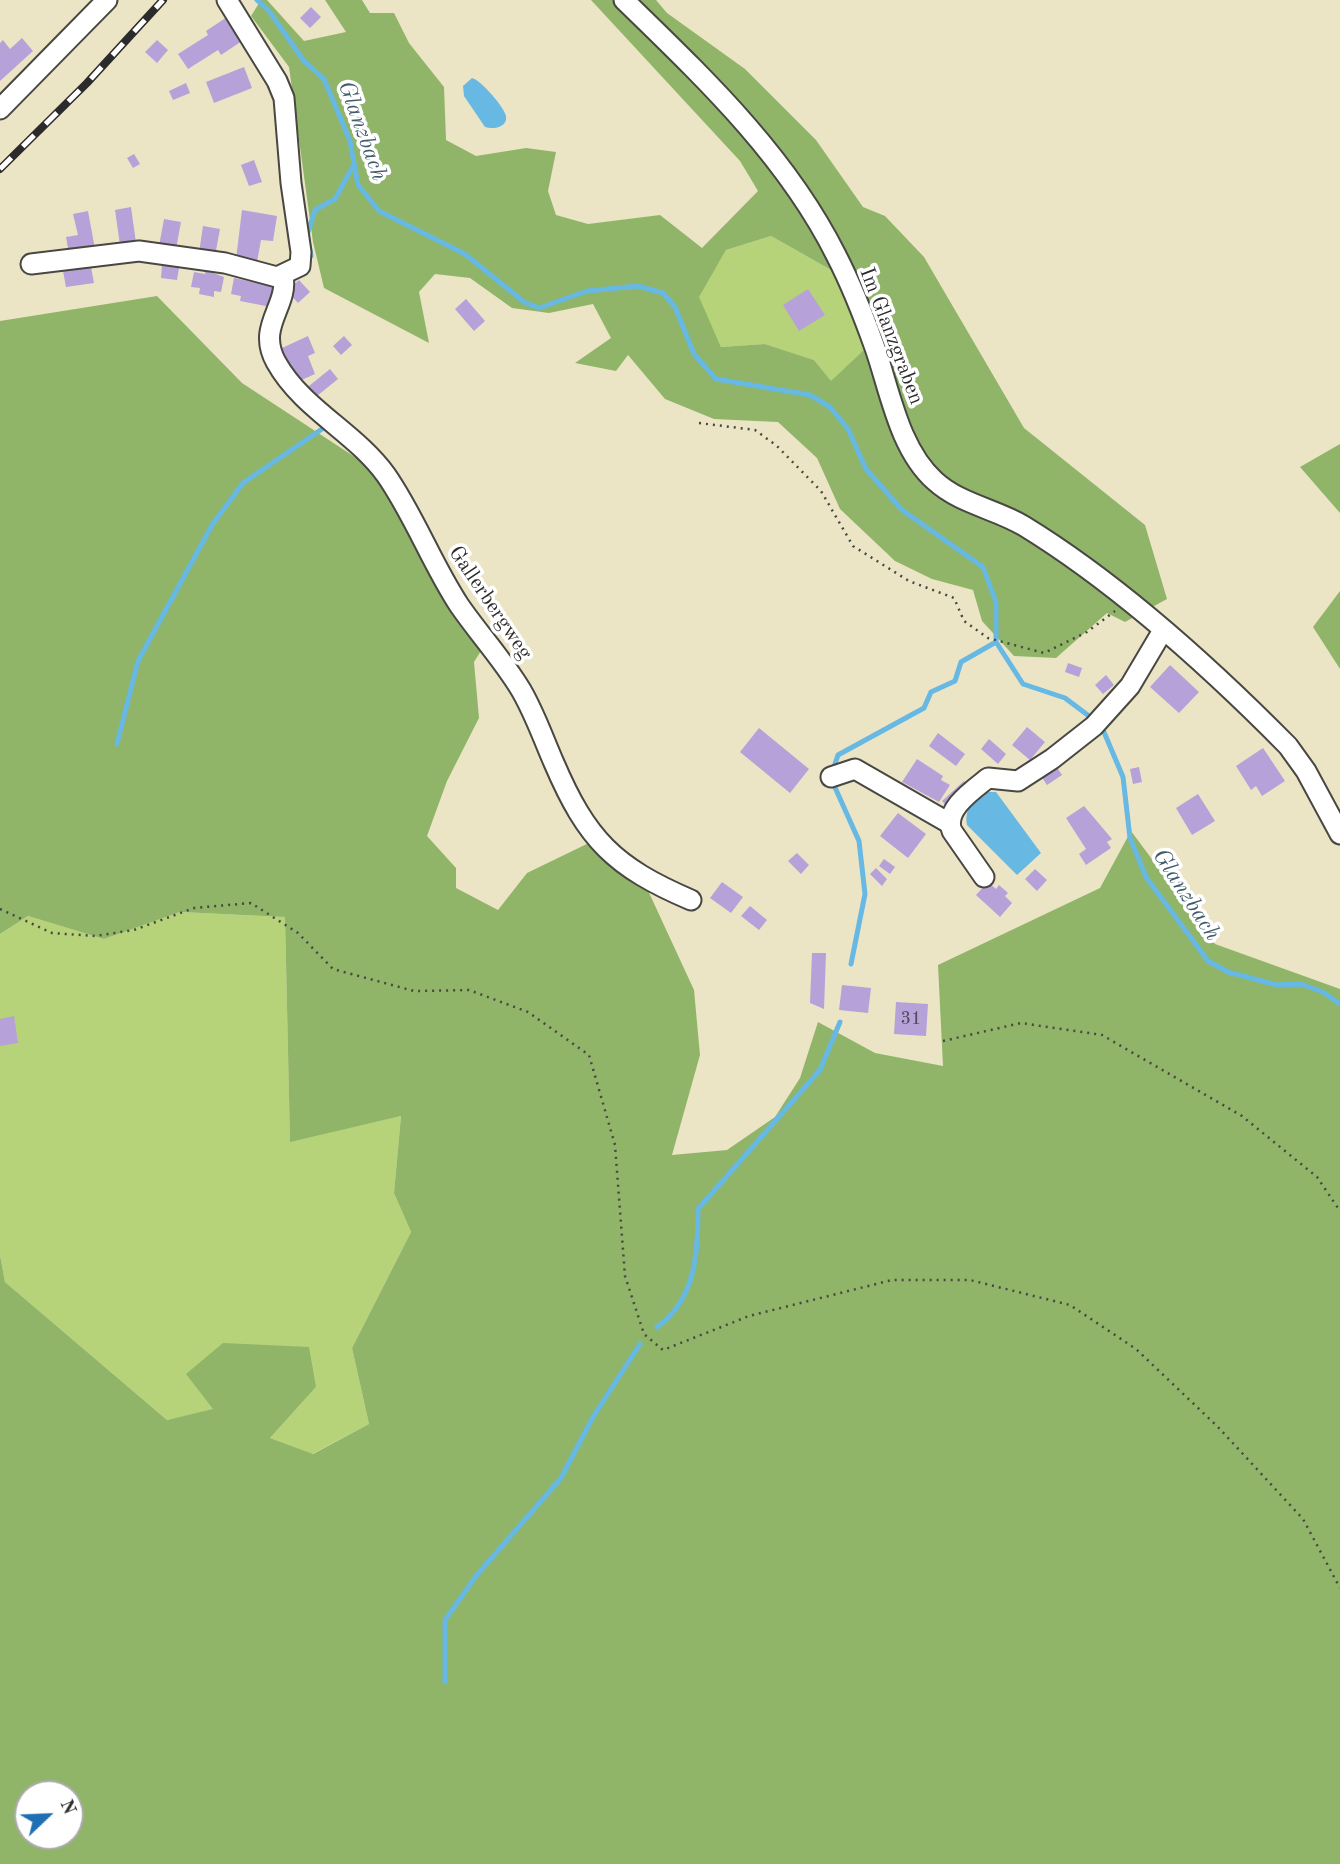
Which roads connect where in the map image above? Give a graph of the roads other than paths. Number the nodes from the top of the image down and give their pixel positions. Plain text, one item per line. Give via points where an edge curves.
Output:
1 (107, 0) edge
2 (227, 0) edge
3 (624, 0) edge
4 (0, 109) edge
5 (31, 264) dead end
6 (283, 276) junction
7 (1163, 632) junction
8 (831, 777) dead end
9 (949, 823) junction
10 (1340, 834) edge
11 (984, 877) dead end
12 (691, 900) dead end

1 - 4 street
2 - 6 street, Gallerbergweg via 277,81 287,114 302,260
3 - 7 street, Im Glanzgraben via 719,93 803,202 836,254 909,447 934,481 967,502 1022,525 1129,600
5 - 6 street via 139,251
6 - 12 street, Gallerbergweg via 284,290 269,325 276,363 310,404 365,449 387,477 459,605 521,690 594,837 622,864
7 - 9 street via 1130,686 1100,719 1052,760 1018,781 985,780 951,813
7 - 10 street, Im Glanzgraben via 1287,746
8 - 9 street via 855,769
9 - 11 street

